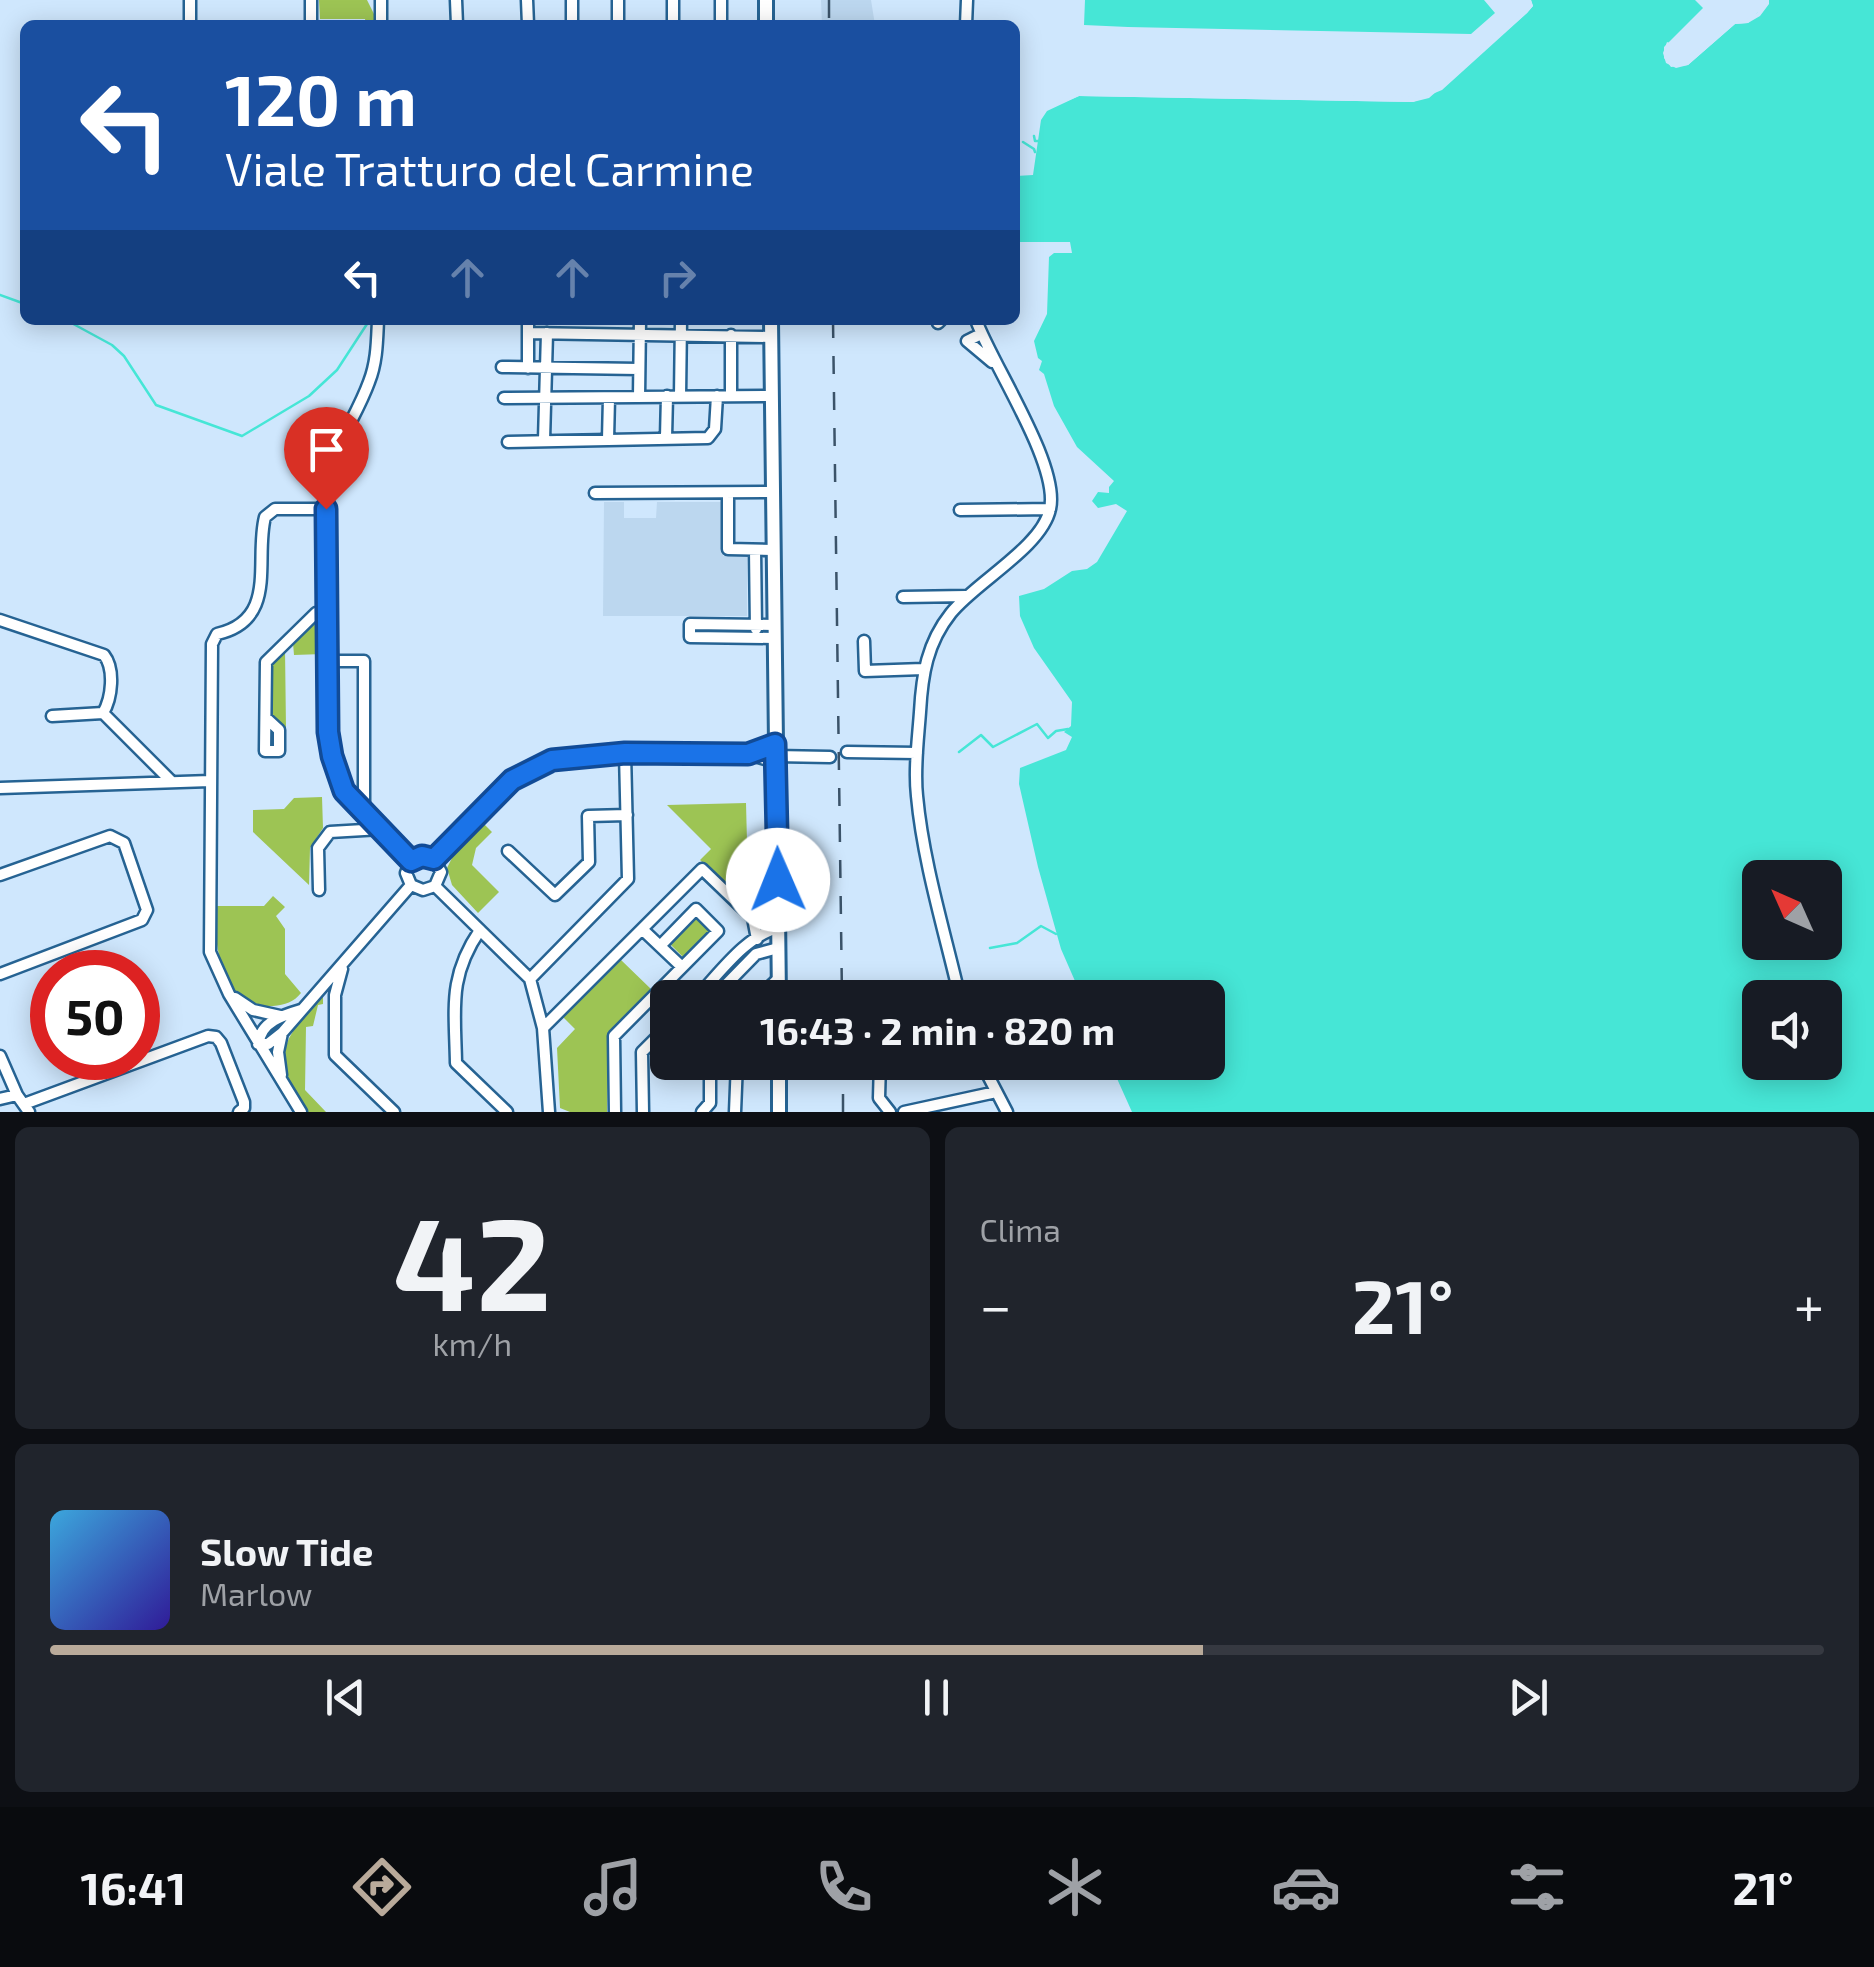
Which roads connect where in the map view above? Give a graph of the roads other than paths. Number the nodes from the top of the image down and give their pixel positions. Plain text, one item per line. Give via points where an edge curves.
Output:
1 (377, 325) edge
2 (528, 325) edge
3 (640, 325) edge
4 (681, 325) edge
5 (771, 325) edge
6 (978, 325) edge
7 (529, 333) junction
8 (547, 333) junction
9 (681, 334) junction
10 (640, 335) junction
11 (730, 335) junction
12 (771, 336) junction
13 (544, 367) junction
14 (502, 368) dead end
15 (528, 368) junction
16 (640, 368) junction
17 (667, 396) junction
18 (680, 396) junction
19 (717, 396) junction
20 (731, 396) junction
21 (771, 396) junction
22 (640, 397) junction
23 (504, 398) dead end
24 (544, 398) junction
25 (608, 398) junction
26 (666, 438) junction
27 (608, 439) junction
28 (544, 440) junction
29 (508, 442) dead end
30 (773, 492) junction
31 (595, 493) dead end
32 (728, 493) junction
33 (326, 507) junction
34 (960, 510) dead end
35 (1050, 510) junction
36 (755, 550) junction
37 (772, 550) junction
38 (966, 596) junction
39 (904, 597) dead end
40 (326, 613) junction
41 (0, 620) edge
42 (756, 625) junction
43 (773, 632) junction
44 (756, 638) junction
45 (864, 641) dead end
46 (327, 661) junction
47 (923, 669) junction
48 (103, 713) junction
49 (52, 716) dead end
50 (266, 718) dead end
51 (847, 752) dead end
52 (917, 752) junction
53 (625, 753) junction
54 (748, 754) junction
55 (775, 754) junction
56 (830, 756) dead end
57 (170, 780) junction
58 (210, 780) junction
59 (0, 788) edge
60 (364, 811) junction
61 (627, 815) junction
62 (381, 829) junction
63 (508, 851) dead end
64 (434, 859) junction
65 (411, 861) junction
66 (0, 875) edge
67 (411, 885) junction
68 (435, 886) junction
69 (319, 890) dead end
70 (752, 918) junction
71 (775, 928) junction
72 (480, 930) junction
73 (643, 930) junction
74 (756, 939) junction
75 (660, 946) junction
76 (778, 948) junction
77 (343, 962) junction
78 (682, 967) junction
79 (0, 974) edge
80 (778, 978) edge
81 (530, 979) junction
82 (714, 980) edge
83 (731, 980) edge
84 (956, 980) edge
85 (325, 983) junction
86 (229, 994) junction
87 (335, 995) junction
88 (302, 1010) junction
89 (280, 1016) junction
90 (543, 1028) junction
91 (282, 1033) junction
92 (258, 1044) junction
93 (650, 1044) edge
94 (0, 1056) edge
95 (710, 1080) edge
96 (736, 1080) edge
97 (779, 1080) edge
98 (880, 1080) edge
99 (990, 1080) edge
100 (284, 1086) junction
101 (996, 1092) junction
102 (0, 1099) edge
103 (23, 1104) edge
104 (240, 1112) edge
105 (300, 1112) edge
106 (394, 1112) edge
107 (507, 1112) edge
108 (549, 1112) edge
109 (615, 1112) edge
110 (643, 1112) edge
111 (702, 1112) edge
112 (735, 1112) edge
113 (779, 1112) edge
114 (890, 1112) edge
115 (904, 1112) edge
116 (1008, 1112) edge

1 - 33 street via 370,379 331,460
2 - 7 street
3 - 10 street
4 - 9 street
5 - 12 main road
6 - 35 street via 981,334 967,341 993,362 1044,460
7 - 8 street
7 - 15 street
8 - 10 street
8 - 13 street
9 - 10 street
9 - 11 street
9 - 18 street
10 - 16 street
11 - 12 street
11 - 20 street
12 - 21 main road
13 - 15 street
13 - 16 street
13 - 24 street
14 - 15 street
16 - 22 street
17 - 18 street
17 - 22 street
17 - 26 street
18 - 19 street
19 - 20 street
19 - 26 street via 713,435
20 - 21 street
21 - 30 main road
22 - 25 street
23 - 24 street
24 - 25 street
24 - 28 street
25 - 27 street
26 - 27 street
27 - 28 street
28 - 29 street
30 - 32 street
30 - 37 main road
31 - 32 street
32 - 36 street via 728,549
33 - 40 street
33 - 58 street via 275,508 265,517 259,601 212,644
34 - 35 street
35 - 38 street via 1038,534
36 - 37 street
36 - 42 street
37 - 43 main road
38 - 39 street
38 - 47 street via 935,637
40 - 46 street
40 - 50 street via 316,613 266,662
41 - 48 street via 104,654 111,663
42 - 43 street
42 - 44 street
42 - 44 street via 690,624 690,638
43 - 44 street
43 - 55 main road
45 - 47 street via 865,671
46 - 60 street via 332,756 344,791
46 - 60 street via 364,660
47 - 52 street
48 - 49 street
48 - 57 street
51 - 52 street
52 - 84 street via 917,796
53 - 54 street
53 - 61 street
53 - 64 street via 575,755 523,773
54 - 55 street
54 - 55 street
55 - 56 street
55 - 71 main road
57 - 58 street
57 - 59 street
58 - 86 street via 210,952
60 - 62 street
61 - 63 street via 588,816 589,862 555,895
61 - 81 street via 628,879
62 - 65 street
62 - 69 street via 330,832 318,848
64 - 65 street
64 - 68 street via 441,872
65 - 67 street
66 - 79 street via 117,837 147,910 142,920
67 - 68 street
67 - 77 street
68 - 72 street
70 - 71 street
70 - 73 street via 702,868
70 - 74 street
71 - 74 street
71 - 76 main road
72 - 81 street
72 - 107 street via 455,978 456,1062
73 - 75 street
73 - 90 street
74 - 82 street
75 - 78 street
75 - 78 street via 696,908 718,931
76 - 80 main road
76 - 83 street via 756,954
77 - 85 street
77 - 87 street
78 - 109 street via 614,1036
81 - 90 street
85 - 87 street
85 - 88 street
86 - 89 street via 253,1010
86 - 92 street
87 - 106 street via 335,1055
88 - 89 street
88 - 91 street
89 - 92 street via 259,1034
90 - 108 street
91 - 92 street
91 - 100 street
92 - 100 street
93 - 110 street via 642,1052
94 - 103 street
95 - 111 street via 710,1103
96 - 112 street
97 - 113 main road
98 - 114 street via 879,1098
99 - 101 street
100 - 105 street
101 - 115 street
101 - 116 street
102 - 103 street
103 - 104 street via 208,1036 222,1043 244,1102

